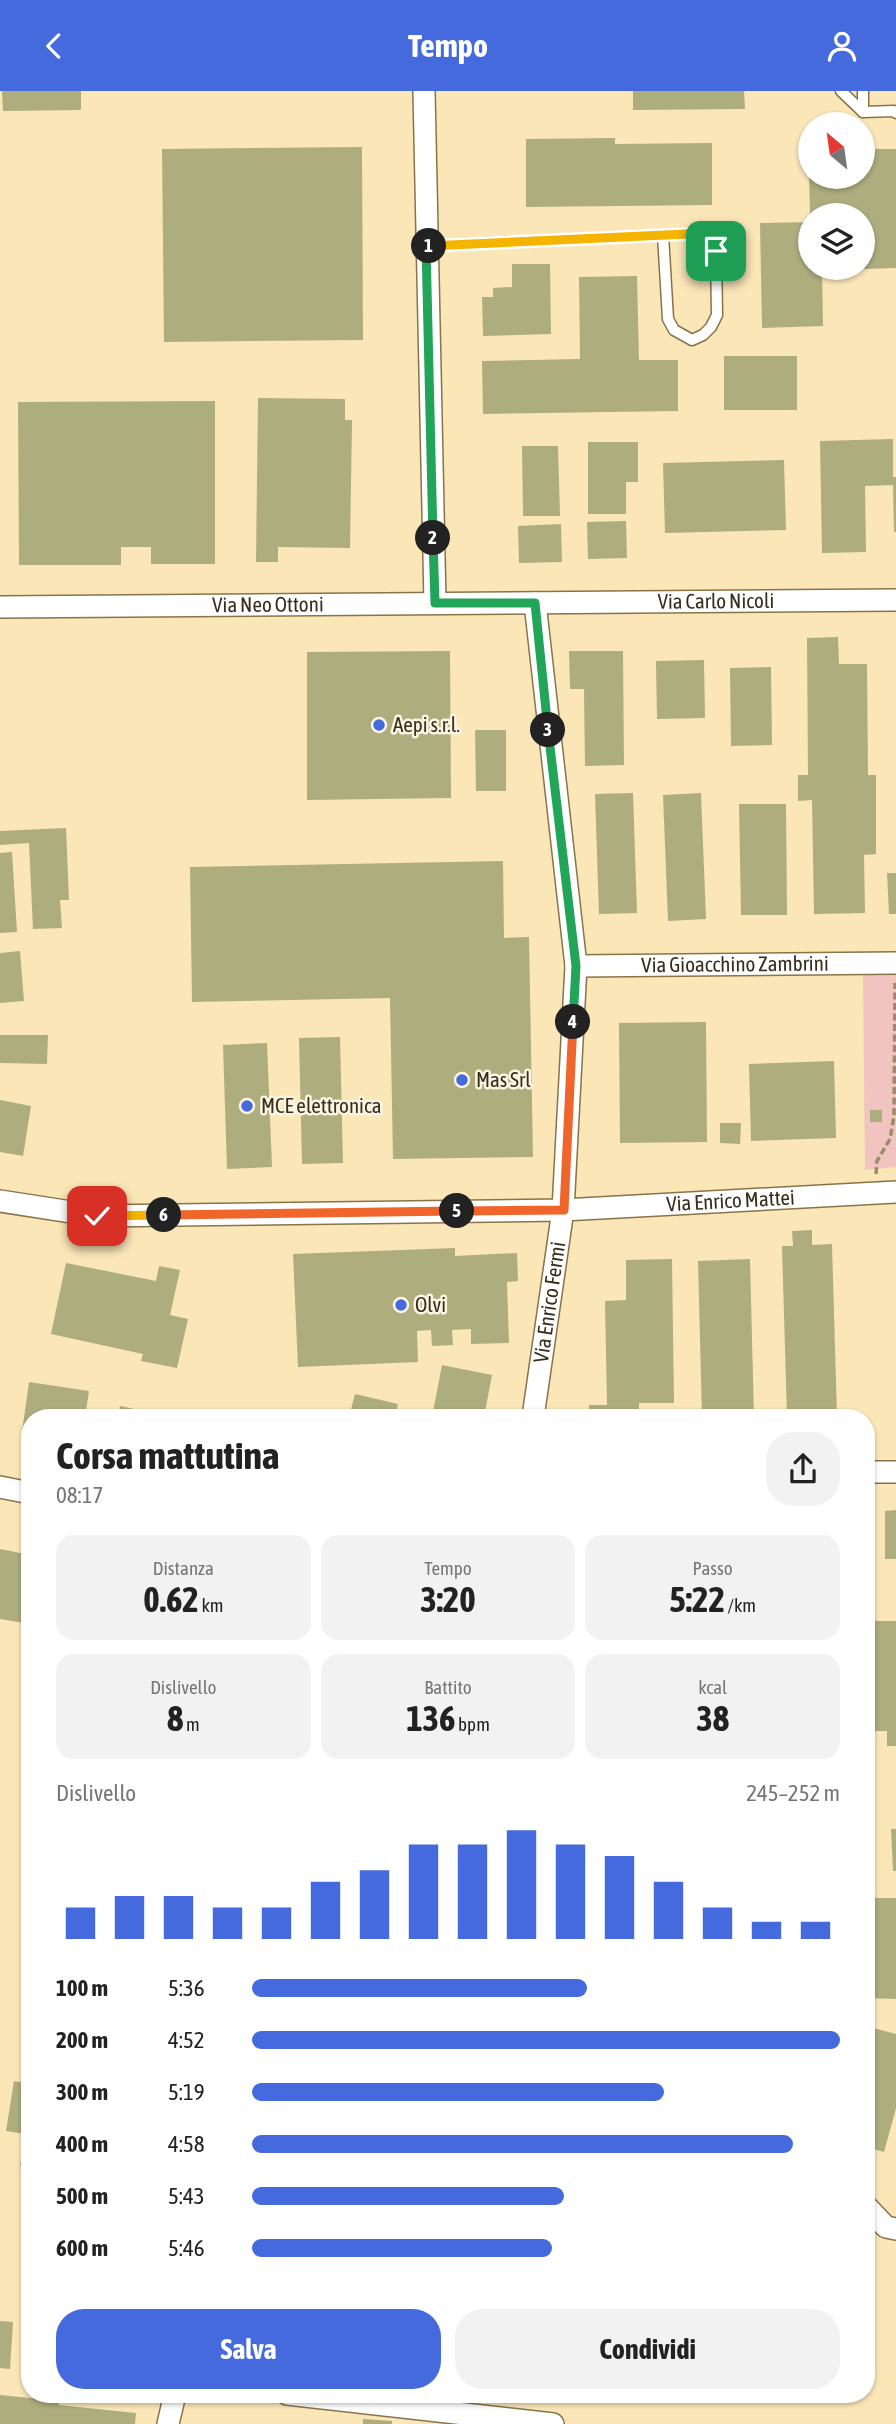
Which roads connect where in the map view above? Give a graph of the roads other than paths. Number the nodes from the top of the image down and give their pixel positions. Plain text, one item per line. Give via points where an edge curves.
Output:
1 (424, 91) edge
2 (841, 91) edge
3 (863, 91) edge
4 (863, 112) junction
5 (896, 113) edge
6 (663, 235) junction
7 (426, 246) junction
8 (896, 600) edge
9 (435, 603) junction
10 (535, 603) junction
11 (0, 607) edge
12 (896, 963) edge
13 (576, 966) junction
14 (896, 1192) edge
15 (0, 1201) edge
16 (564, 1210) junction
17 (534, 1409) edge
18 (875, 1472) edge
19 (896, 1472) edge
20 (0, 1487) edge
21 (21, 1491) edge
22 (875, 2215) edge
23 (896, 2229) edge
24 (174, 2403) edge
25 (178, 2403) edge
26 (353, 2403) edge
27 (477, 2420) edge
28 (168, 2424) edge
29 (181, 2424) edge
30 (553, 2424) edge

1 - 7 street
2 - 4 lane
3 - 4 lane
4 - 5 lane
6 - 6 lane via 705,238 716,251 718,315 703,335 692,340 674,330 668,319
6 - 7 lane
7 - 9 street
8 - 10 street, Via Carlo Nicoli
9 - 10 street, Via Neo Ottoni
9 - 11 street, Via Neo Ottoni
10 - 13 street, Via Enrico Fermi
12 - 13 street, Via Gioacchino Zambrini
13 - 16 street, Via Enrico Fermi
14 - 16 street, Via Enrico Mattei
15 - 16 street, Via Enrico Mattei via 97,1216
16 - 17 street, Via Enrico Fermi
18 - 19 street
20 - 21 street
22 - 23 street via 886,2227
24 - 28 street
25 - 29 street
26 - 27 street
27 - 30 street

